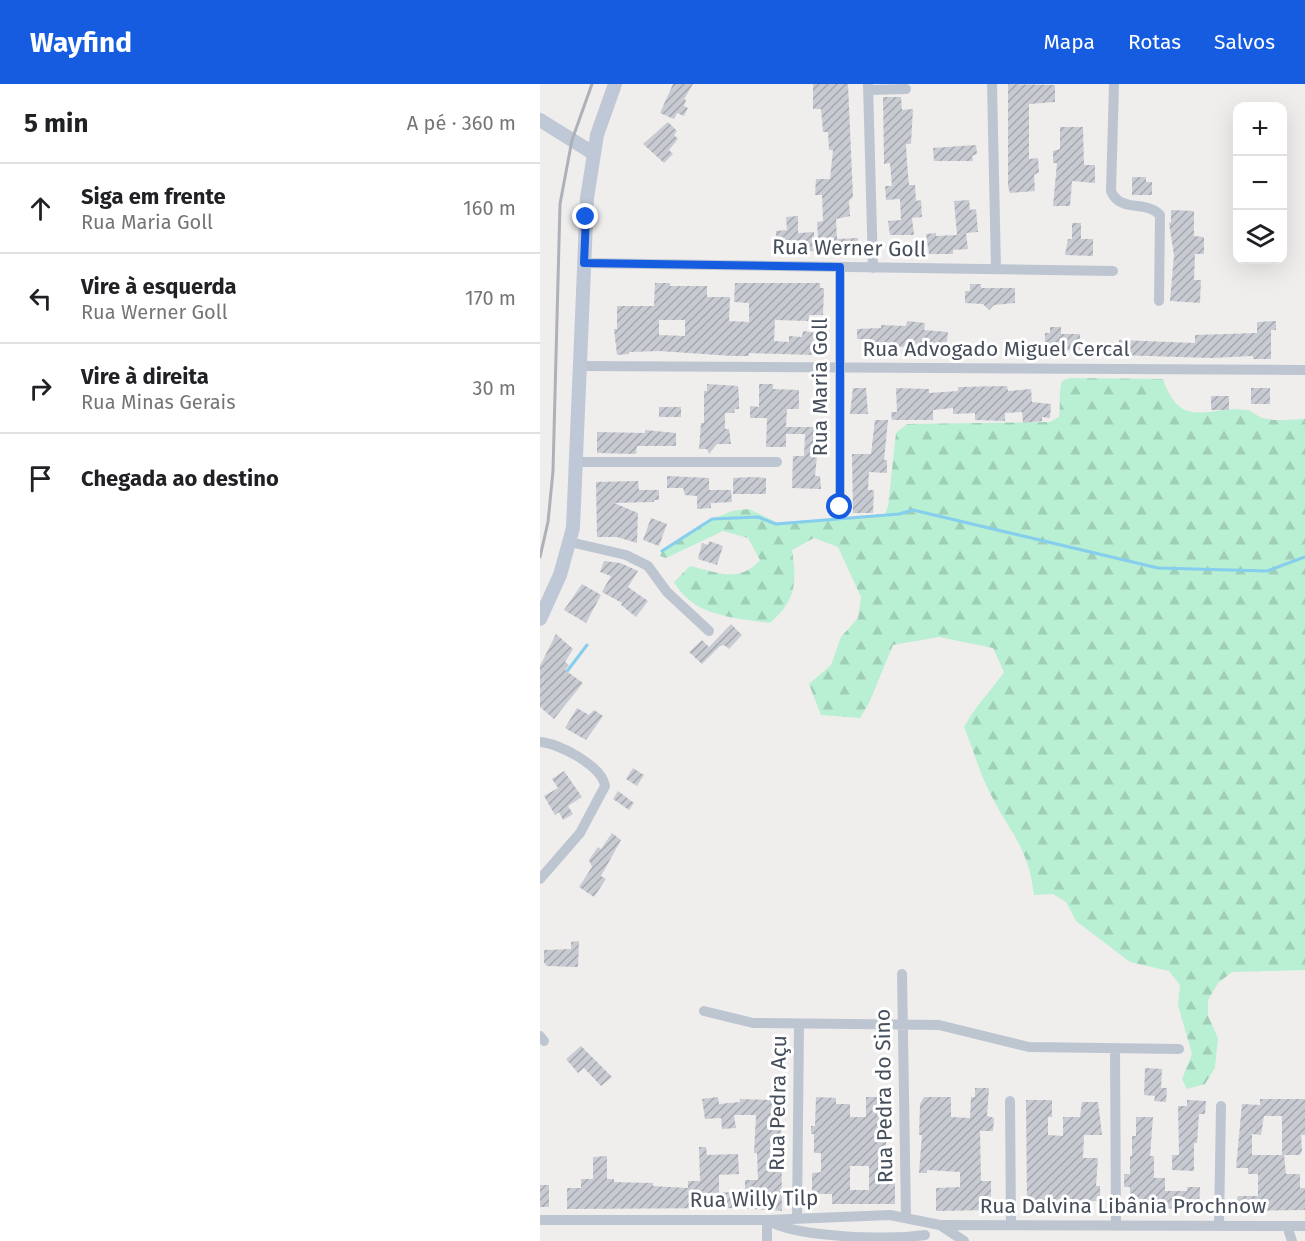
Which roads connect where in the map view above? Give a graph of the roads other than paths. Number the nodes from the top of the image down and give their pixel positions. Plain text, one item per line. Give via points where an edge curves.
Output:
1 (615, 84) edge
2 (992, 84) edge
3 (1114, 84) edge
4 (868, 87) edge
5 (906, 89) dead end
6 (540, 120) edge
7 (593, 153) junction
8 (584, 263) junction
9 (840, 267) junction
10 (873, 267) junction
11 (996, 269) junction
12 (1113, 271) dead end
13 (1159, 301) dead end
14 (579, 366) junction
15 (840, 368) junction
16 (1305, 370) edge
17 (577, 462) junction
18 (777, 462) dead end
19 (840, 507) dead end
20 (570, 542) junction
21 (540, 620) edge
22 (709, 631) dead end
23 (540, 742) edge
24 (540, 879) edge
25 (902, 974) dead end
26 (704, 1011) dead end
27 (799, 1024) junction
28 (903, 1024) junction
29 (1115, 1048) junction
30 (1179, 1048) dead end
31 (1010, 1101) dead end
32 (1221, 1106) dead end
33 (906, 1217) junction
34 (797, 1218) junction
35 (540, 1220) edge
36 (767, 1220) junction
37 (940, 1225) junction
38 (1011, 1225) junction
39 (1116, 1225) junction
40 (1219, 1226) junction
41 (1287, 1226) junction
42 (1305, 1226) edge
43 (925, 1235) dead end
44 (767, 1241) edge
45 (964, 1241) edge
46 (1292, 1241) edge

1 - 7 main road via 601,118
2 - 11 street
3 - 13 street via 1111,191 1122,203 1160,215
4 - 5 street
4 - 10 street
6 - 7 main road
7 - 8 main road
8 - 9 street, Rua Werner Goll
8 - 14 main road
9 - 10 street, Rua Werner Goll
9 - 15 street, Rua Maria Goll
10 - 11 street, Rua Werner Goll
11 - 12 street, Rua Werner Goll
14 - 15 street, Rua Advogado Miguel Cercal
14 - 17 main road
15 - 16 street, Rua Advogado Miguel Cercal
15 - 19 street, Rua Maria Goll
17 - 18 street
17 - 20 main road
20 - 21 main road
20 - 22 street via 626,555 648,566 667,592
23 - 24 street via 558,745 600,772 605,786 584,827
25 - 28 street, Rua Pedra do Sino
26 - 27 street via 741,1022
27 - 28 street
27 - 34 street, Rua Pedra Açu
28 - 29 street via 957,1028 1029,1047
28 - 33 street, Rua Pedra do Sino
29 - 30 street
29 - 39 street
31 - 38 street
32 - 40 street
33 - 34 street, Rua Willy Tilp
33 - 37 street, Rua Willy Tilp
34 - 36 street, Rua Willy Tilp
35 - 36 street, Rua Willy Tilp
36 - 43 street via 778,1227 811,1233
36 - 44 street
37 - 38 street, Rua Dalvina Libânia Prochnow
37 - 45 street, Rua Willy Tilp
38 - 39 street, Rua Dalvina Libânia Prochnow
39 - 40 street, Rua Dalvina Libânia Prochnow
40 - 41 street, Rua Dalvina Libânia Prochnow
41 - 42 street, Rua Dalvina Libânia Prochnow
41 - 46 street

